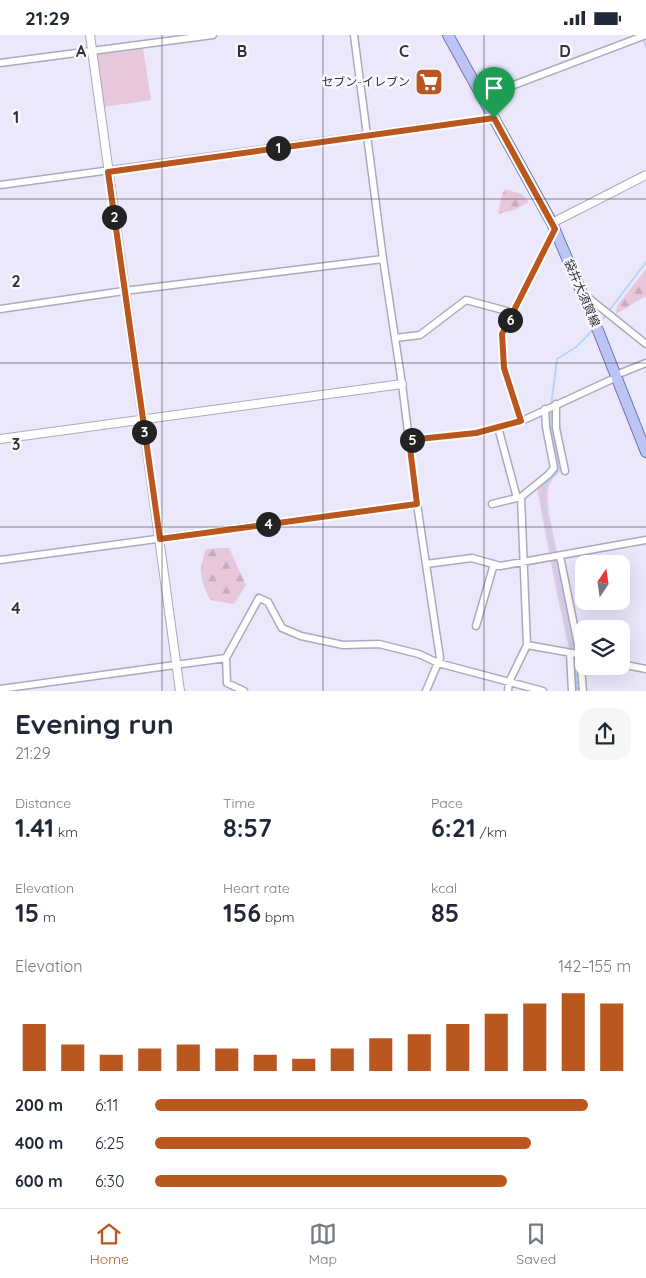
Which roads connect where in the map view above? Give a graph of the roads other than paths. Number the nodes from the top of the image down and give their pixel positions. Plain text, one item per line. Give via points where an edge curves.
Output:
1 (90, 35) edge
2 (213, 35) edge
3 (354, 35) edge
4 (448, 35) edge
5 (642, 36) edge
6 (92, 51) junction
7 (0, 63) edge
8 (482, 97) junction
9 (494, 118) junction
10 (367, 136) junction
11 (108, 172) junction
12 (646, 175) edge
13 (0, 185) edge
14 (554, 226) junction
15 (383, 259) junction
16 (124, 291) junction
17 (582, 293) junction
18 (0, 309) edge
19 (514, 313) junction
20 (395, 338) junction
21 (646, 344) edge
22 (646, 363) edge
23 (616, 376) junction
24 (402, 384) junction
25 (556, 404) junction
26 (545, 409) junction
27 (142, 418) junction
28 (521, 421) junction
29 (498, 427) junction
30 (0, 439) edge
31 (409, 440) junction
32 (646, 452) edge
33 (565, 471) dead end
34 (519, 498) junction
35 (417, 504) junction
36 (492, 504) dead end
37 (160, 539) junction
38 (646, 540) edge
39 (560, 556) junction
40 (0, 560) edge
41 (524, 562) junction
42 (426, 564) junction
43 (494, 564) junction
44 (575, 624) edge
45 (476, 626) dead end
46 (526, 645) junction
47 (570, 653) junction
48 (575, 654) edge
49 (226, 658) junction
50 (438, 663) junction
51 (177, 664) junction
52 (630, 666) edge
53 (646, 669) edge
54 (583, 675) edge
55 (509, 682) junction
56 (0, 689) edge
57 (180, 691) edge
58 (244, 691) edge
59 (426, 691) edge
60 (508, 691) edge
61 (543, 691) edge
62 (572, 691) edge
63 (583, 691) edge

1 - 6 street
2 - 6 street
3 - 10 street
4 - 8 main road, 袋井大須賀線
5 - 8 street
6 - 7 street
6 - 11 street
8 - 9 main road, 袋井大須賀線
9 - 10 street
9 - 14 main road, 袋井大須賀線
10 - 11 street
10 - 15 street
11 - 13 street
11 - 16 street
12 - 14 street
14 - 17 main road, 袋井大須賀線
14 - 19 street
15 - 16 street
15 - 20 street
16 - 18 street
16 - 27 street
17 - 21 street
17 - 23 main road, 袋井大須賀線
19 - 20 street via 466,301 420,335
19 - 28 street via 502,334 502,343 504,368
20 - 24 street
22 - 23 street
23 - 25 street
23 - 32 main road, 袋井大須賀線
24 - 27 street
24 - 31 street
25 - 26 street
25 - 33 street via 556,428
26 - 28 street
26 - 34 street via 554,467
27 - 30 street
27 - 37 street
28 - 29 street
29 - 31 street via 476,433
29 - 34 street
31 - 35 street
34 - 36 street
34 - 41 street
35 - 37 street
35 - 42 street
37 - 40 street
37 - 51 street
38 - 39 street
39 - 41 street
39 - 44 street
41 - 43 street
41 - 46 street
42 - 43 street via 472,558
42 - 50 street via 440,658
43 - 45 street
46 - 47 street
46 - 55 street
47 - 48 street
47 - 62 street
49 - 50 street via 259,598 268,602 282,628 301,637 343,645 380,644 419,654
49 - 51 street
49 - 58 street via 227,683
50 - 55 street
50 - 59 street
51 - 56 street
51 - 57 street
52 - 53 street
54 - 63 street
55 - 60 street
55 - 61 street

